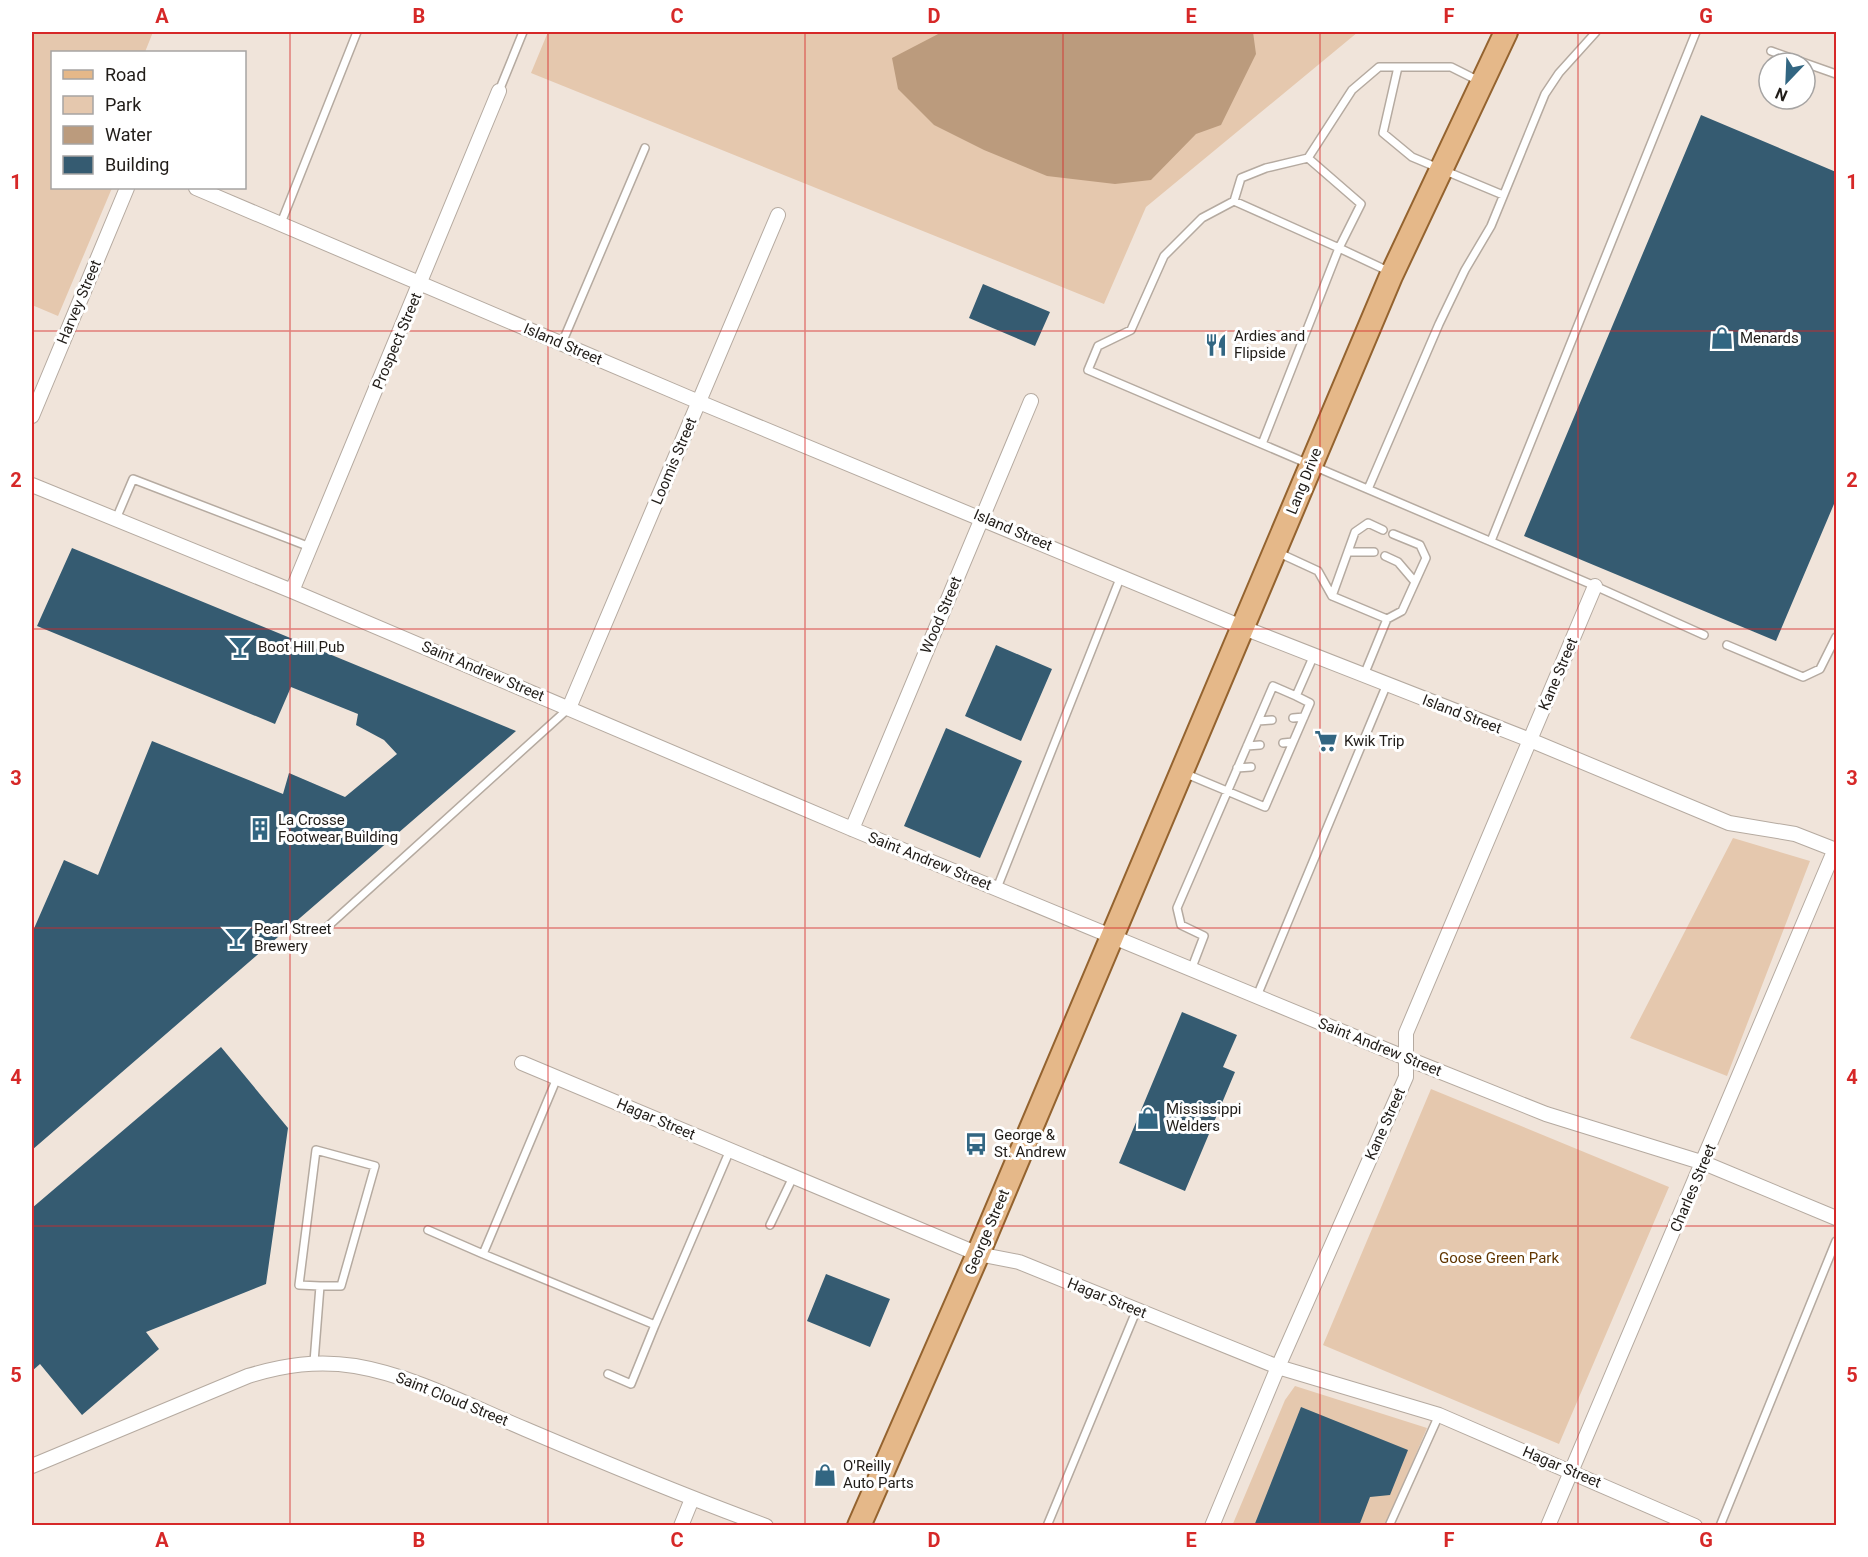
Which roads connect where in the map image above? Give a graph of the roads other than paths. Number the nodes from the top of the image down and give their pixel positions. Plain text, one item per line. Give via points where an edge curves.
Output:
1 (357, 32) edge
2 (523, 32) edge
3 (1506, 32) edge
4 (1596, 32) edge
5 (1696, 32) edge
6 (1398, 67) junction
7 (1817, 67) edge
8 (1836, 74) edge
9 (1482, 82) junction
10 (499, 91) joint
11 (645, 148) dead end
12 (1308, 158) junction
13 (1441, 170) junction
14 (127, 189) edge
15 (198, 189) edge
16 (1503, 195) junction
17 (1234, 201) junction
18 (778, 215) dead end
19 (281, 223) junction
20 (1340, 248) junction
21 (1392, 273) junction
22 (421, 284) junction
23 (562, 343) junction
24 (1031, 401) dead end
25 (699, 402) junction
26 (32, 416) edge
27 (1262, 444) junction
28 (1310, 464) junction
29 (32, 485) edge
30 (1368, 489) junction
31 (982, 517) junction
32 (116, 519) junction
33 (1383, 530) dead end
34 (1393, 534) dead end
35 (1491, 541) junction
36 (310, 547) junction
37 (1275, 551) junction
38 (1348, 552) junction
39 (1374, 552) dead end
40 (1385, 556) dead end
41 (1122, 576) junction
42 (1415, 582) junction
43 (1595, 586) junction
44 (292, 591) junction
45 (1332, 596) junction
46 (1388, 619) junction
47 (1244, 628) junction
48 (1704, 635) dead end
49 (1836, 637) edge
50 (1727, 645) dead end
51 (1314, 655) junction
52 (1364, 675) junction
53 (1387, 684) junction
54 (1296, 696) junction
55 (569, 708) junction
56 (1304, 717) junction
57 (1293, 718) dead end
58 (1272, 720) dead end
59 (1258, 721) junction
60 (1530, 740) junction
61 (1293, 742) junction
62 (1283, 743) dead end
63 (1260, 745) dead end
64 (1247, 746) junction
65 (1274, 765) dead end
66 (1283, 765) junction
67 (1251, 767) dead end
68 (1237, 768) junction
69 (1182, 772) junction
70 (1227, 791) junction
71 (852, 829) junction
72 (1836, 850) edge
73 (997, 888) junction
74 (326, 928) dead end
75 (1111, 936) junction
76 (1191, 970) junction
77 (1257, 996) junction
78 (1406, 1058) junction
79 (522, 1063) dead end
80 (557, 1078) junction
81 (730, 1150) junction
82 (1704, 1163) junction
83 (793, 1177) junction
84 (1836, 1218) edge
85 (770, 1225) dead end
86 (428, 1230) dead end
87 (1836, 1241) edge
88 (483, 1254) junction
89 (978, 1254) junction
90 (320, 1286) junction
91 (1137, 1309) junction
92 (655, 1325) junction
93 (314, 1362) junction
94 (1278, 1367) junction
95 (608, 1374) dead end
96 (1439, 1415) junction
97 (32, 1466) edge
98 (1571, 1470) junction
99 (692, 1499) junction
100 (681, 1526) edge
101 (766, 1526) edge
102 (859, 1526) edge
103 (1047, 1526) edge
104 (1212, 1526) edge
105 (1389, 1526) edge
106 (1548, 1526) edge
107 (1695, 1526) edge
108 (1719, 1526) edge

1 - 19 lane
2 - 10 lane
3 - 9 main road, Lang Drive
4 - 16 lane via 1545,93
5 - 35 lane
6 - 9 lane via 1451,67
6 - 12 lane via 1379,67 1352,90
6 - 13 lane via 1383,133 1412,157
7 - 8 lane
9 - 13 main road, Lang Drive
10 - 22 street, Prospect Street
11 - 23 lane
12 - 17 lane via 1241,178
12 - 20 lane via 1361,204
13 - 16 lane
13 - 21 main road, Lang Drive
14 - 26 street, Harvey Street
15 - 19 street, Island Street
16 - 30 lane via 1491,226 1439,324
17 - 20 lane
17 - 27 lane via 1202,218 1164,256 1131,330 1098,346 1088,370
18 - 25 street, Loomis Street
19 - 22 street, Island Street
20 - 21 lane
20 - 27 lane
21 - 28 main road, Lang Drive
22 - 23 street, Island Street
22 - 36 street, Prospect Street
23 - 25 street, Island Street
24 - 31 street, Wood Street
25 - 31 street, Island Street
25 - 55 street, Loomis Street
27 - 28 lane
28 - 30 lane
28 - 37 main road, Lang Drive
29 - 32 street, Saint Andrew Street
30 - 35 lane
31 - 41 street, Island Street
31 - 71 street, Wood Street
32 - 36 lane via 133,479
32 - 44 street, Saint Andrew Street
33 - 38 lane via 1368,523 1355,532
34 - 42 lane via 1420,545 1426,558
35 - 43 lane
36 - 44 street, Prospect Street
37 - 45 lane via 1318,571
37 - 47 main road, Lang Drive
38 - 39 lane
38 - 45 lane
40 - 42 lane via 1398,562
41 - 47 street, Island Street
41 - 73 lane
42 - 46 lane via 1402,611
43 - 48 lane
43 - 60 street, Kane Street
44 - 55 street, Saint Andrew Street
45 - 46 lane
46 - 52 lane
47 - 51 street, Island Street
47 - 69 main road, Lang Drive
49 - 50 lane via 1820,669 1803,677
51 - 52 street, Island Street
51 - 54 lane
52 - 53 street, Island Street
53 - 60 street, Island Street
53 - 77 lane
54 - 56 lane via 1310,703
54 - 59 lane via 1273,686
55 - 71 street, Saint Andrew Street
55 - 74 lane
56 - 57 lane
56 - 61 lane
58 - 59 lane
59 - 64 lane
60 - 72 street, Island Street via 1729,823 1795,834
60 - 78 street, Kane Street via 1406,1033
61 - 62 lane
61 - 66 lane
63 - 64 lane
64 - 68 lane
65 - 66 lane
66 - 70 lane via 1265,807
67 - 68 lane
68 - 70 lane
69 - 70 lane
69 - 75 main road, Lang Drive
70 - 76 lane via 1177,908 1181,925 1204,936
71 - 73 street, Saint Andrew Street
72 - 82 street, Charles Street
73 - 75 street, Saint Andrew Street
75 - 76 street, Saint Andrew Street
75 - 89 main road, George Street
76 - 77 street, Saint Andrew Street
77 - 78 street, Saint Andrew Street
78 - 82 street, Saint Andrew Street via 1546,1114
78 - 94 street, Kane Street via 1406,1077
79 - 80 street, Hagar Street
80 - 81 street, Hagar Street
80 - 88 lane
81 - 83 street, Hagar Street
81 - 92 lane
82 - 84 street, Saint Andrew Street
82 - 98 street, Charles Street
83 - 85 lane
83 - 89 street, Hagar Street
86 - 88 lane
87 - 108 lane
88 - 92 lane
89 - 91 street, Hagar Street via 1019,1262
89 - 102 main road, George Street
90 - 90 lane via 299,1285 316,1150 375,1166 341,1286
90 - 93 lane
91 - 94 street, Hagar Street
91 - 103 lane
92 - 95 lane via 631,1384
93 - 97 street, Saint Cloud Street via 279,1366 248,1376
93 - 99 street, Saint Cloud Street via 386,1373 437,1391
94 - 96 street, Hagar Street
94 - 104 street, Kane Street
96 - 98 street, Hagar Street
96 - 105 lane
98 - 106 street, Charles Street
98 - 107 street, Hagar Street
99 - 100 street
99 - 101 street, Saint Cloud Street

